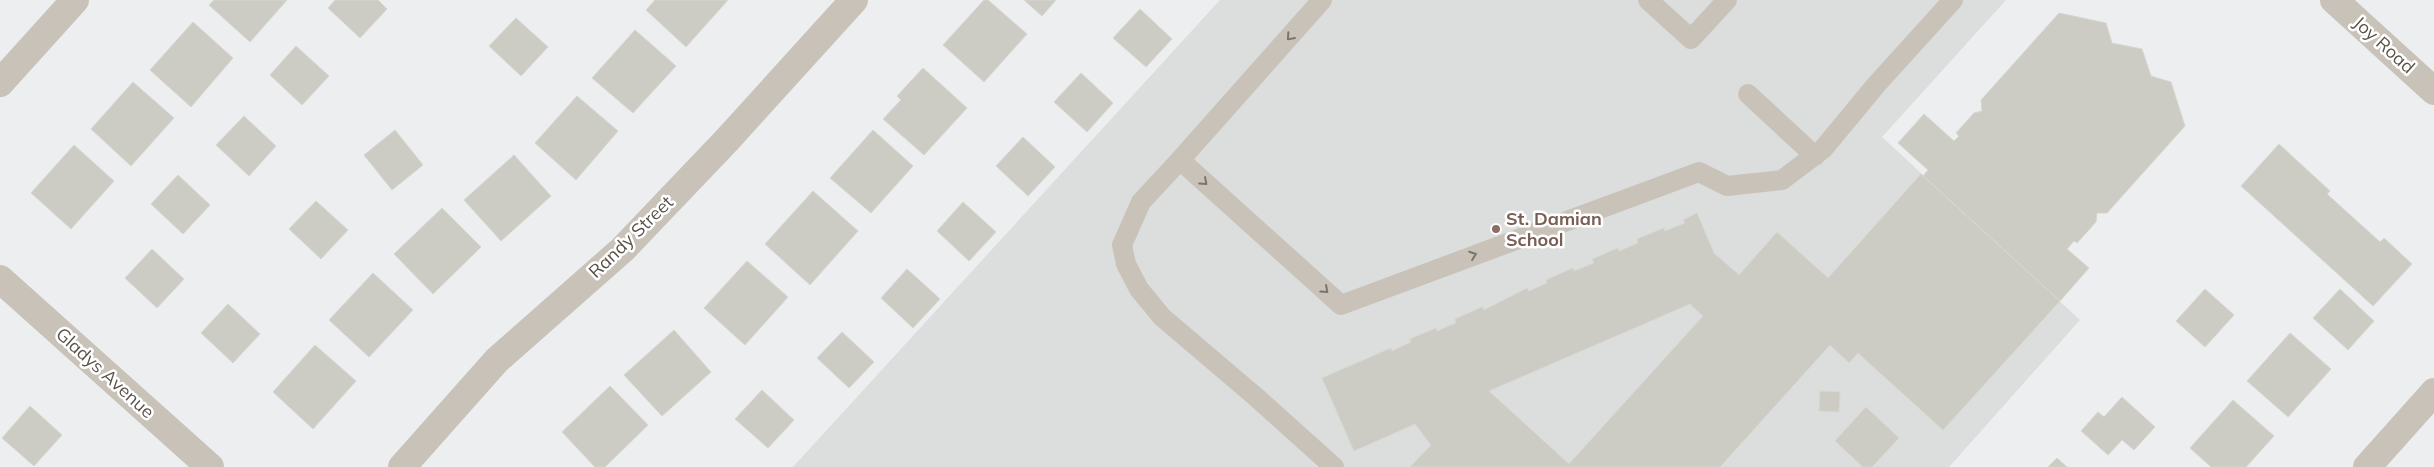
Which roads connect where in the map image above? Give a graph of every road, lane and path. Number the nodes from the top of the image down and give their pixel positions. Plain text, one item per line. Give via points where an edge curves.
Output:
1 (75, 0) edge
2 (854, 0) edge
3 (1322, 0) edge
4 (1648, 0) edge
5 (1727, 0) edge
6 (1953, 0) edge
7 (2334, 0) edge
8 (0, 83) edge
9 (2434, 91) edge
10 (1748, 94) dead end
11 (1816, 156) junction
12 (1180, 160) junction
13 (0, 279) edge
14 (2434, 392) edge
15 (210, 467) edge
16 (402, 467) edge
17 (1334, 467) edge
18 (2367, 467) edge

1 - 8 street
2 - 16 street, Randy Street via 623,249 497,360
3 -> 12 lane
4 - 5 lane via 1691,39
6 - 11 lane
7 - 9 street, Joy Road
10 - 11 lane
12 -> 11 lane via 1341,305 1699,172 1727,186 1782,180
12 - 17 lane via 1141,202 1122,245 1126,264 1139,289 1162,317
13 - 15 street, Gladys Avenue
14 - 18 street

